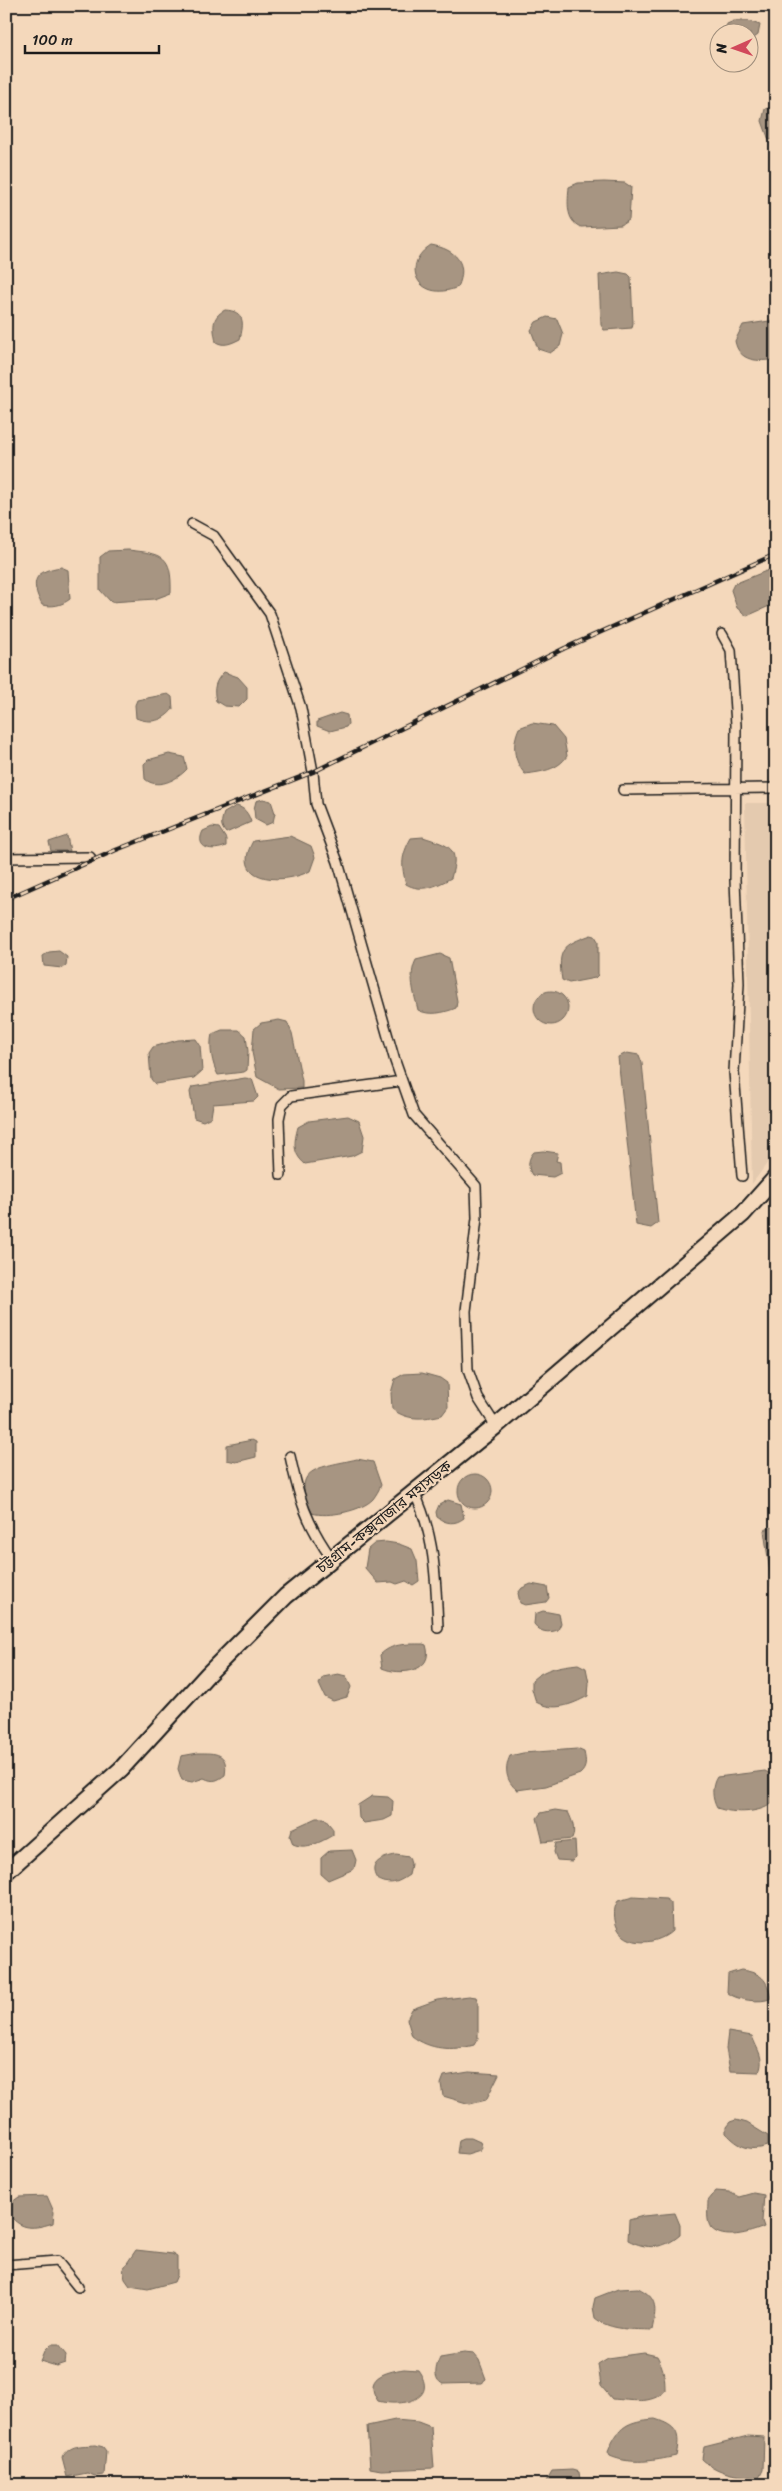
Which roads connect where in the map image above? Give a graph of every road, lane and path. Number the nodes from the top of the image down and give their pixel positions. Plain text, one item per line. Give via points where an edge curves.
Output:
1 (192, 524) dead end
2 (722, 634) dead end
3 (735, 788) junction
4 (776, 788) edge
5 (623, 790) dead end
6 (90, 857) dead end
7 (6, 858) edge
8 (402, 1081) junction
9 (281, 1175) dead end
10 (742, 1176) dead end
11 (776, 1177) edge
12 (496, 1426) junction
13 (290, 1456) dead end
14 (414, 1492) junction
15 (332, 1558) junction
16 (438, 1628) dead end
17 (6, 1872) edge
18 (6, 2265) edge
19 (78, 2287) dead end

1 - 8 street via 214,536 270,614 301,708 316,804 338,862
2 - 3 street via 731,650 736,725
3 - 4 street
3 - 5 street
3 - 10 street via 739,984 734,1072
6 - 7 street
8 - 9 street via 291,1096 282,1105 278,1119
8 - 12 street via 414,1115 476,1186 477,1218 466,1311 468,1370 478,1398
11 - 12 highway, চট্টগ্রাম-কক্সবাজার মহাসড়ক via 743,1214
12 - 14 highway, চট্টগ্রাম-কক্সবাজার মহাসড়ক
13 - 15 street via 299,1497 310,1525
14 - 15 highway, চট্টগ্রাম-কক্সবাজার মহাসড়ক
14 - 16 street via 424,1513 431,1546
15 - 17 highway, চট্টগ্রাম-কক্সবাজার মহাসড়ক via 286,1596 121,1769
18 - 19 street via 57,2261

